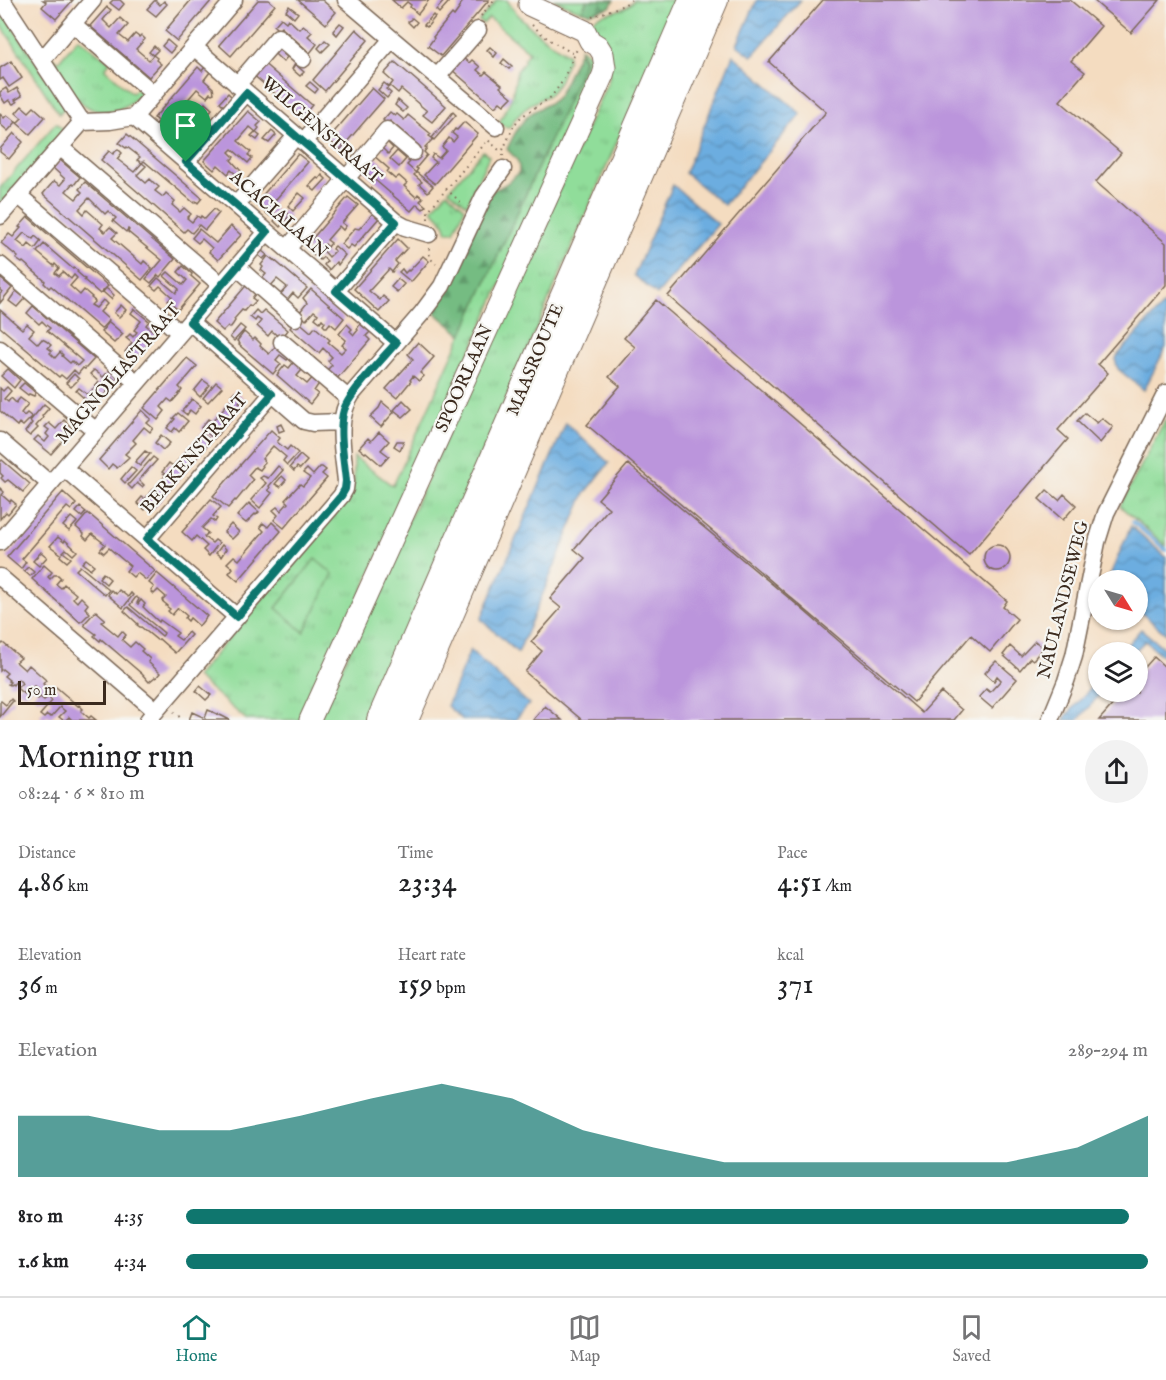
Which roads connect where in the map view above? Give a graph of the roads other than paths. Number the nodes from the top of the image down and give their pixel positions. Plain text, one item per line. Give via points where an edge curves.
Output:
1 (2, 0) edge
2 (93, 0) edge
3 (234, 0) edge
4 (346, 0) edge
5 (692, 0) edge
6 (715, 0) edge
7 (528, 10) edge
8 (73, 24) junction
9 (478, 30) road end
10 (392, 39) junction
11 (194, 47) junction
12 (303, 59) dead end
13 (42, 60) junction
14 (437, 77) junction
15 (242, 89) junction
16 (154, 94) junction
17 (134, 117) junction
18 (82, 122) junction
19 (492, 133) road end
20 (300, 139) junction
21 (60, 147) junction
22 (413, 152) dead end
23 (186, 162) junction
24 (503, 169) dead end
25 (346, 179) junction
26 (18, 195) junction
27 (236, 205) junction
28 (0, 216) edge
29 (396, 222) junction
30 (267, 232) junction
31 (429, 234) dead end
32 (287, 249) junction
33 (0, 265) edge
34 (237, 267) junction
35 (221, 285) junction
36 (336, 291) junction
37 (295, 318) dead end
38 (185, 328) junction
39 (282, 342) dead end
40 (396, 343) junction
41 (0, 349) edge
42 (137, 383) junction
43 (1166, 393) edge
44 (272, 394) junction
45 (349, 399) junction
46 (341, 422) junction
47 (96, 431) junction
48 (0, 441) edge
49 (64, 468) junction
50 (50, 484) junction
51 (147, 539) junction
52 (0, 542) edge
53 (0, 577) edge
54 (237, 617) junction
55 (152, 716) edge
56 (310, 720) edge
57 (380, 720) edge
58 (405, 720) edge
59 (1050, 720) edge

1 - 13 street
2 - 8 street
3 - 11 street
4 - 10 street
5 - 57 highway, MAASROUTE
6 - 58 highway, MAASROUTE
7 - 56 main road, SPOORLAAN via 582,42 598,46 603,54 603,75
8 - 13 street
8 - 16 street
9 - 14 street
10 - 14 street
10 - 20 street
11 - 15 street, WILGENSTRAAT
11 - 16 street
12 - 15 street via 278,37
13 - 18 street
14 - 19 street
15 - 20 street, WILGENSTRAAT
15 - 23 street
16 - 17 street
17 - 18 street
17 - 23 street, ACACIALAAN
18 - 21 street
20 - 25 street, WILGENSTRAAT
20 - 27 street
21 - 26 street
21 - 35 street
22 - 25 street via 387,130
23 - 27 street, ACACIALAAN
24 - 40 street via 484,196 442,286
25 - 29 street, WILGENSTRAAT
25 - 32 street
26 - 28 street
26 - 38 street
27 - 30 street, ACACIALAAN
29 - 31 street, WILGENSTRAAT
29 - 36 street
30 - 32 street, ACACIALAAN
30 - 34 street, MAGNOLIASTRAAT
32 - 36 street, ACACIALAAN
33 - 42 street
34 - 35 street, MAGNOLIASTRAAT
34 - 37 street
35 - 38 street, MAGNOLIASTRAAT
36 - 40 street, ACACIALAAN
38 - 42 street, MAGNOLIASTRAAT
38 - 44 street
39 - 45 street
40 - 45 street
41 - 47 street
42 - 47 street, MAGNOLIASTRAAT
43 - 59 street, NAULANDSEWEG via 1106,513 1074,656
44 - 46 street via 308,423
44 - 51 street, BERKENSTRAAT
45 - 46 street
46 - 54 street via 345,489
47 - 49 street, MAGNOLIASTRAAT
48 - 50 street
49 - 50 street, MAGNOLIASTRAAT
49 - 51 street
50 - 52 street, MAGNOLIASTRAAT
51 - 54 street
53 - 55 street
54 - 55 street

